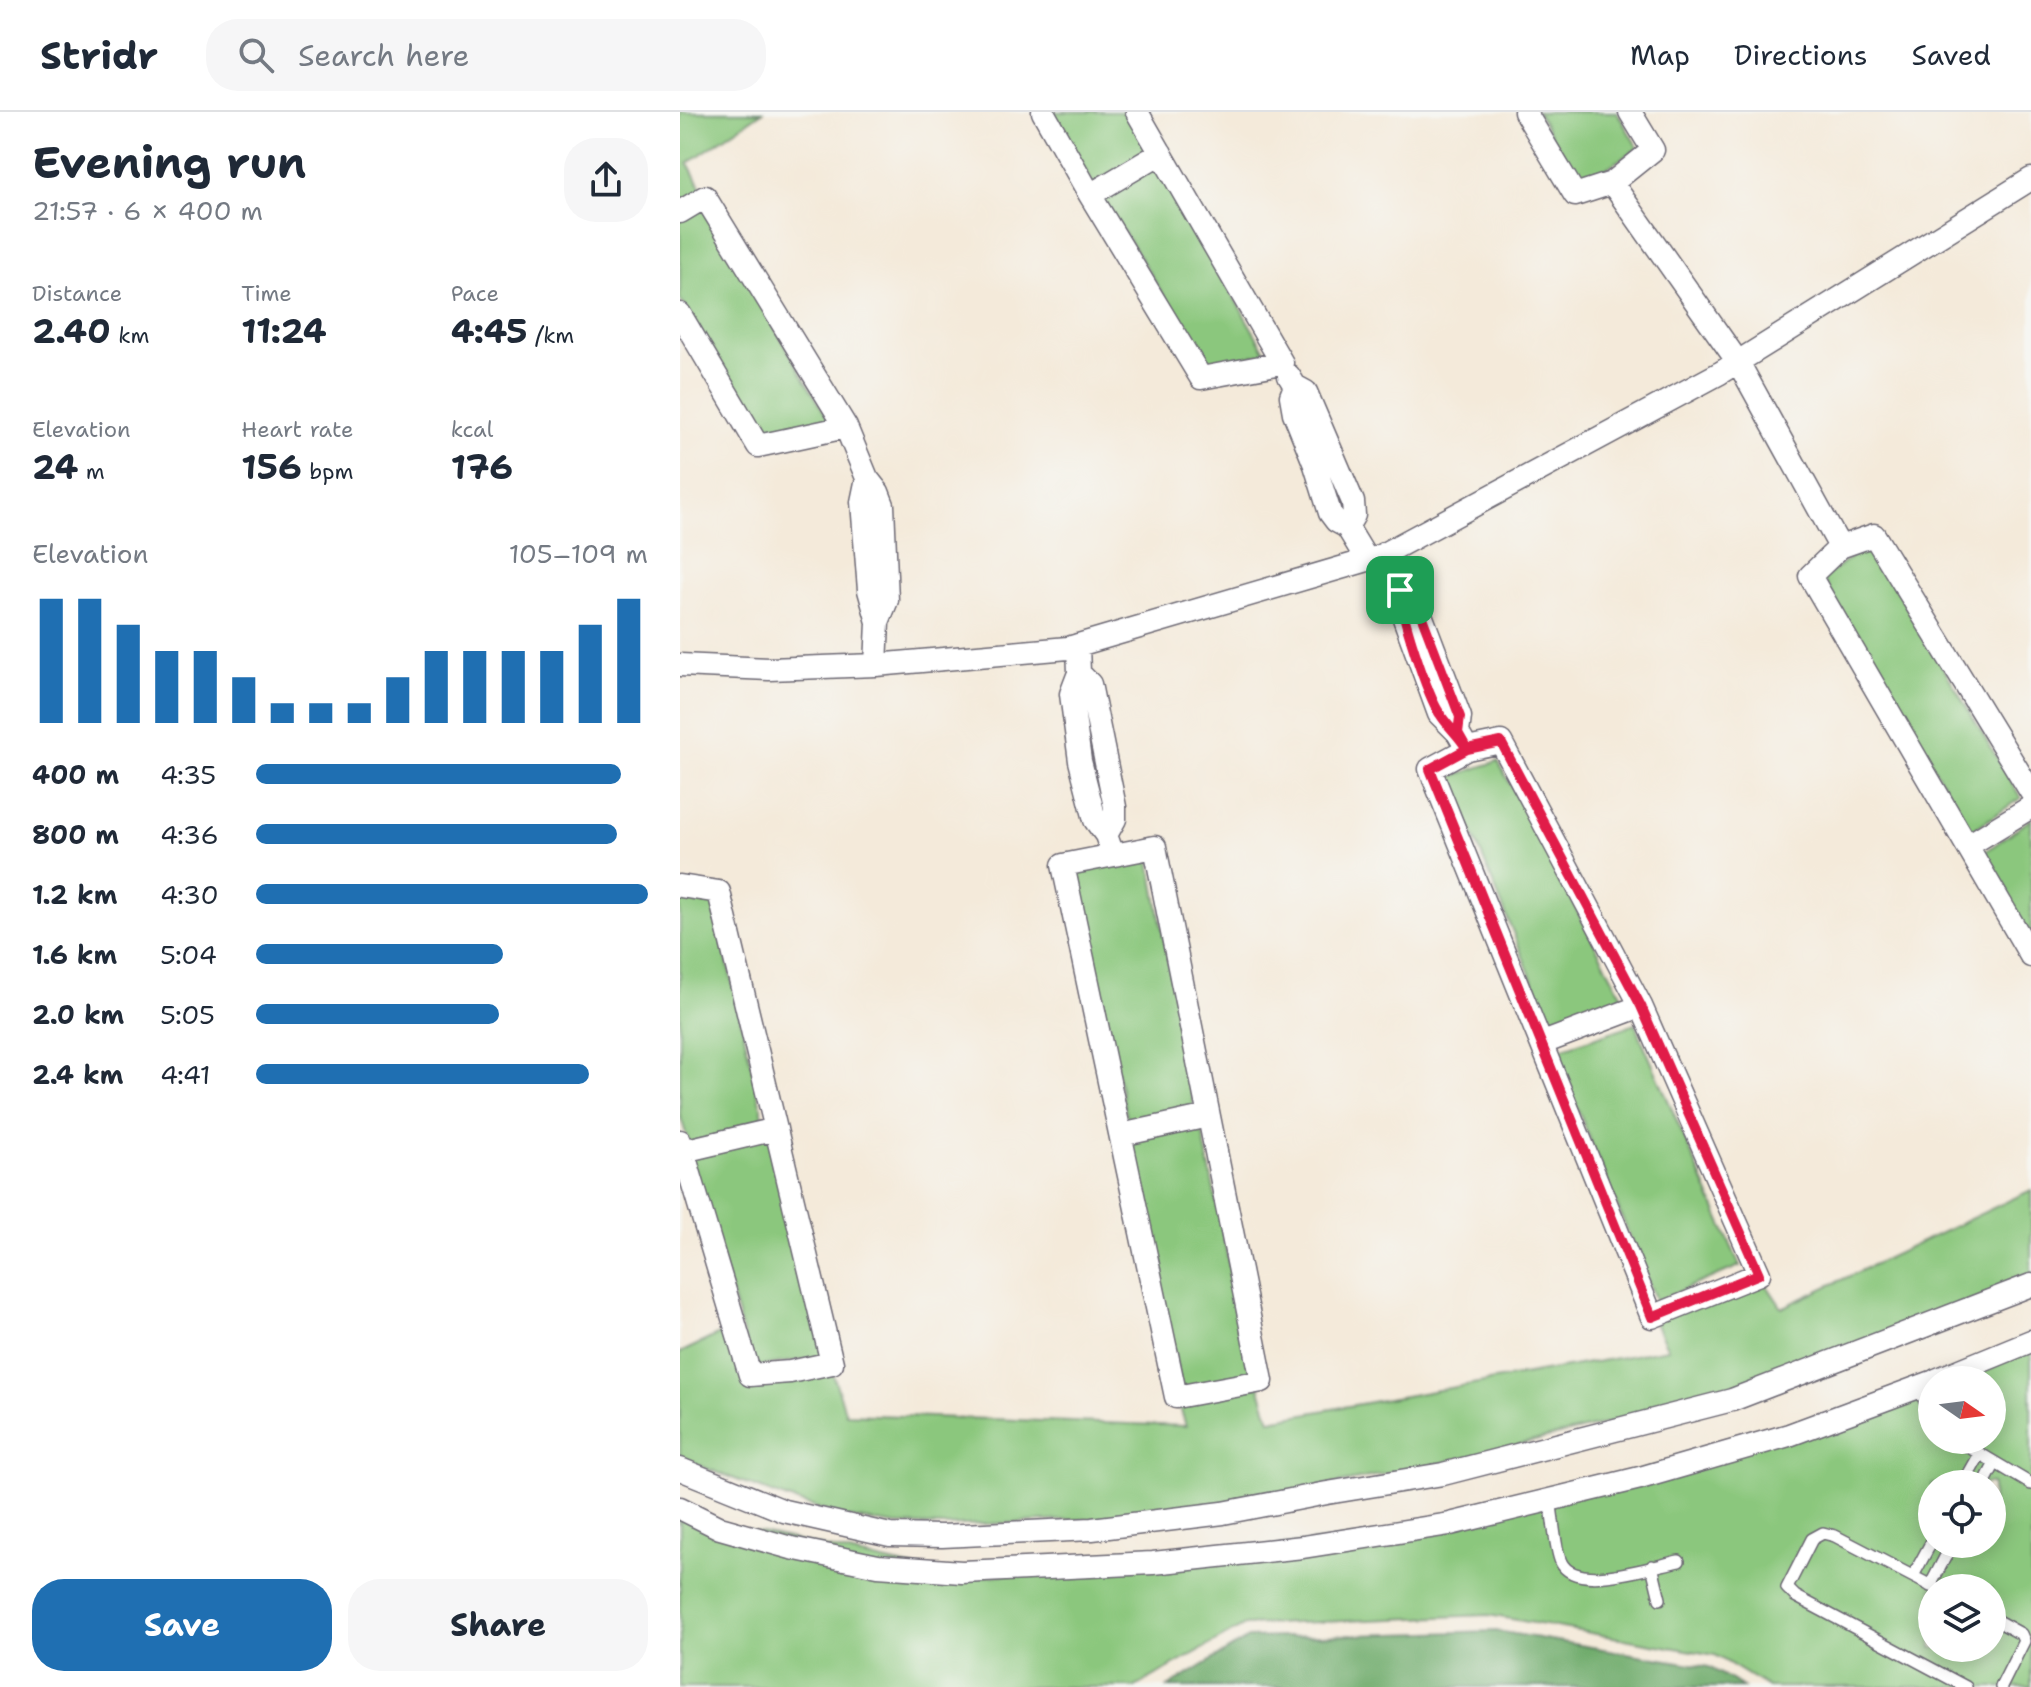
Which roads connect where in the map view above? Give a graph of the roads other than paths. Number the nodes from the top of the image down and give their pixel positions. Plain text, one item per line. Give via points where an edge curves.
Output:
1 (1043, 112) edge
2 (1137, 112) edge
3 (1525, 112) edge
4 (1630, 112) edge
5 (1161, 153) junction
6 (2031, 179) edge
7 (1612, 183) junction
8 (1090, 195) junction
9 (680, 212) edge
10 (680, 314) edge
11 (1738, 362) junction
12 (1282, 363) junction
13 (846, 427) junction
14 (1840, 547) junction
15 (1376, 556) junction
16 (1078, 645) junction
17 (680, 665) edge
18 (876, 665) junction
19 (1462, 741) junction
20 (2031, 792) edge
21 (2031, 807) edge
22 (1109, 845) junction
23 (1967, 846) junction
24 (680, 886) edge
25 (2031, 956) edge
26 (1641, 1006) junction
27 (1543, 1043) junction
28 (1208, 1116) junction
29 (776, 1129) junction
30 (1121, 1135) junction
31 (682, 1146) edge
32 (2031, 1285) edge
33 (2031, 1341) edge
34 (1970, 1366) edge
35 (1918, 1387) edge
36 (1980, 1454) joint
37 (1995, 1463) junction
38 (680, 1469) edge
39 (1971, 1470) edge
40 (1991, 1470) edge
41 (2031, 1484) edge
42 (1550, 1500) junction
43 (680, 1508) edge
44 (1092, 1529) junction
45 (1923, 1558) edge
46 (1679, 1561) dead end
47 (1096, 1565) junction
48 (1652, 1566) junction
49 (1913, 1576) junction
50 (1918, 1579) edge
51 (1660, 1599) dead end
52 (2006, 1626) edge
53 (1966, 1687) edge
54 (2001, 1687) edge

1 - 8 street
2 - 5 street
3 - 7 street via 1575,195
4 - 7 street via 1653,150
5 - 8 street
5 - 12 street
6 - 11 street
7 - 11 street
8 - 12 street via 1201,378
9 - 13 street via 705,197
10 - 13 street via 758,446
11 - 14 street
11 - 15 street
12 - 15 street via 1295,386 1306,392 1353,502 1354,515 1347,527
13 - 18 street via 867,478 862,502 869,590 878,622
14 - 20 street via 1874,535
14 - 23 street via 1810,576
15 - 16 street
15 - 19 street via 1420,612 1460,717
16 - 18 street
16 - 22 street via 1079,673 1090,684 1115,807
17 - 18 street
19 - 26 street via 1501,742
19 - 27 street via 1430,769
21 - 23 street
22 - 28 street via 1155,847
22 - 30 street via 1063,865
23 - 25 street
24 - 29 street via 719,892
26 - 27 street
26 - 27 street via 1759,1274 1652,1317
28 - 30 street
28 - 30 street via 1262,1381 1176,1397
29 - 31 street
29 - 31 street via 832,1363 790,1372 750,1375
32 - 44 street via 1732,1400 1632,1426 1443,1474 1223,1513
33 - 34 street
35 - 42 street via 1789,1435
36 - 37 lane
36 - 39 lane
37 - 40 lane
37 - 41 lane
38 - 44 street via 784,1511 890,1535
42 - 47 street via 1450,1524 1303,1547
42 - 48 lane via 1561,1563 1574,1575 1589,1579
43 - 47 street via 720,1528 878,1566 962,1572
44 - 47 street
45 - 49 lane
46 - 48 lane
48 - 51 lane
49 - 50 lane
49 - 53 lane via 1823,1533 1812,1539 1787,1588
52 - 54 lane via 2024,1641

